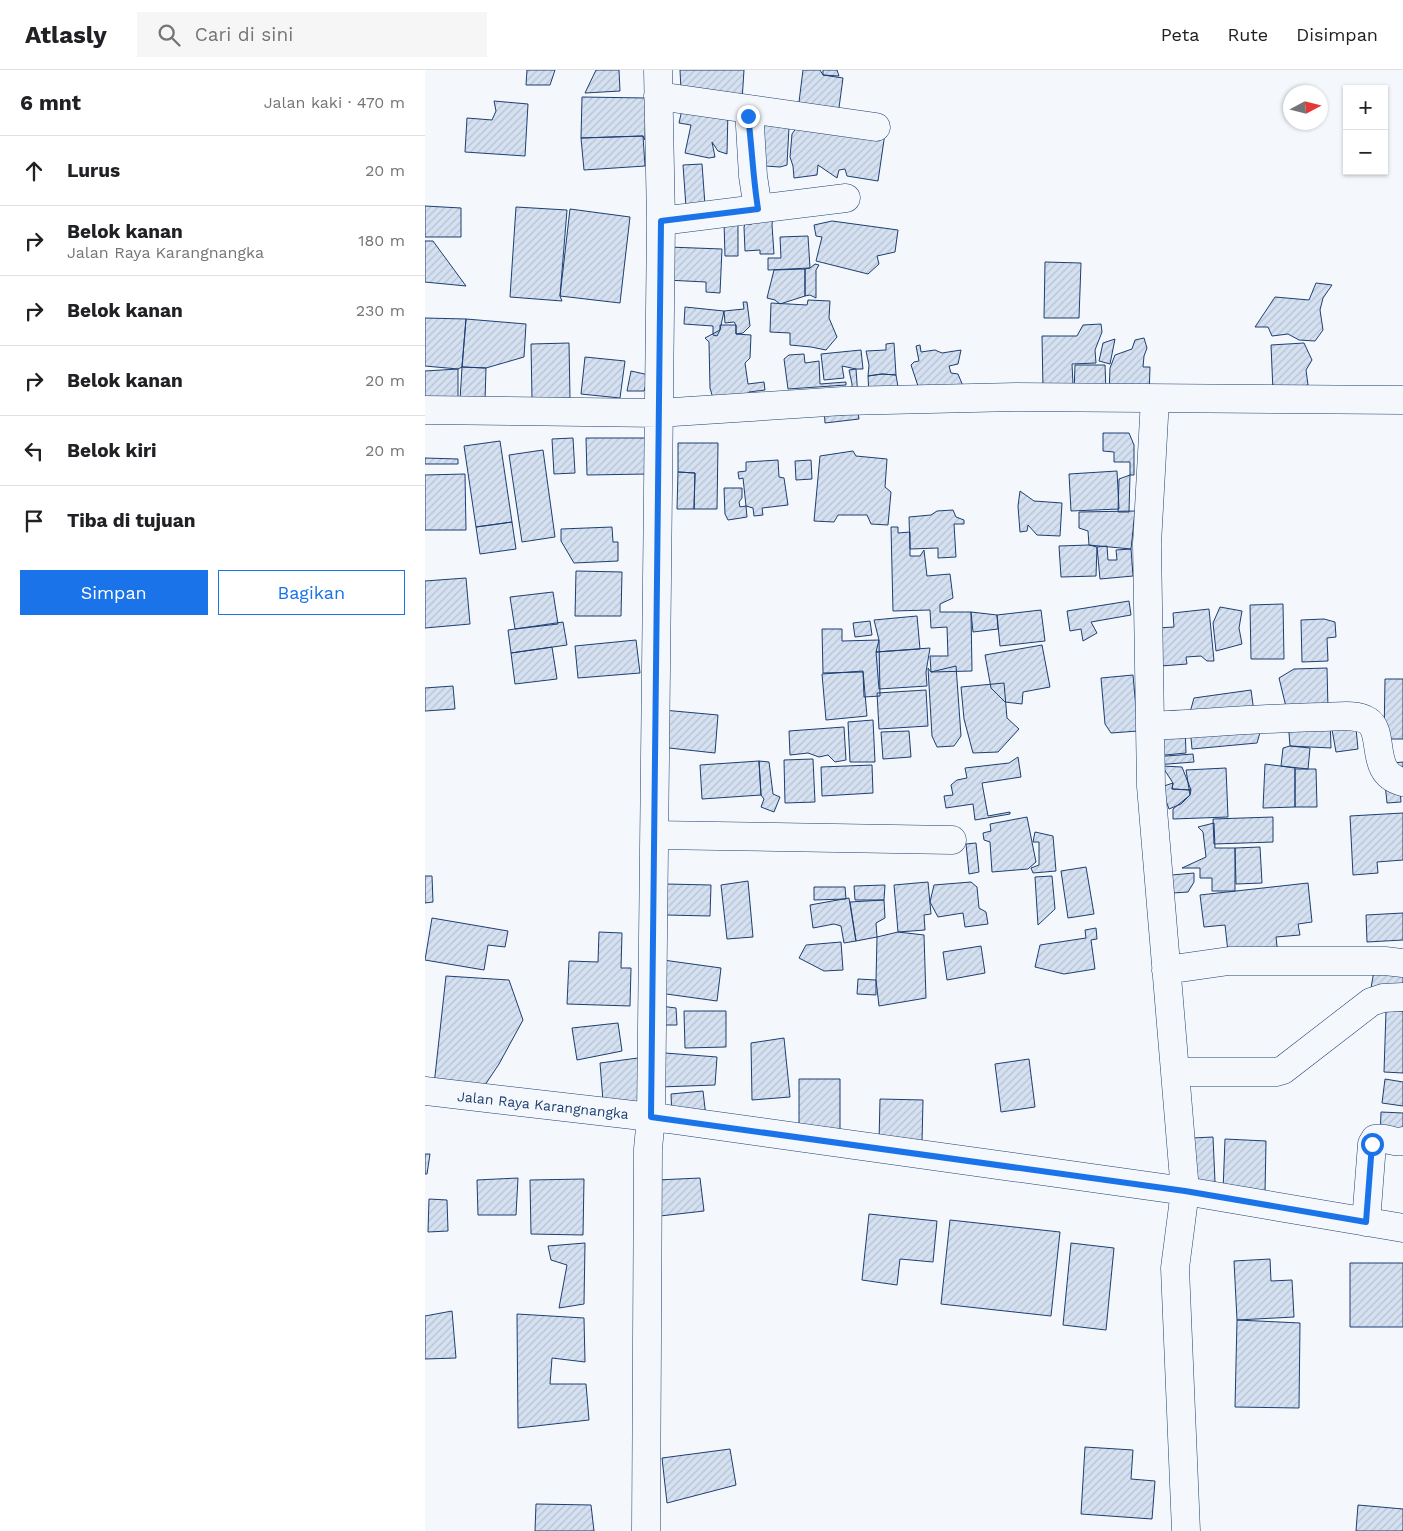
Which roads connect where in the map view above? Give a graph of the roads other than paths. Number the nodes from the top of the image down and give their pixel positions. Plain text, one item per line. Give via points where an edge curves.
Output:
1 (658, 83) edge
2 (749, 109) junction
3 (876, 127) dead end
4 (846, 198) dead end
5 (758, 209) junction
6 (661, 221) junction
7 (1155, 398) junction
8 (1403, 400) edge
9 (425, 410) edge
10 (658, 413) junction
11 (1150, 726) junction
12 (1403, 782) edge
13 (655, 835) junction
14 (952, 840) dead end
15 (1403, 963) edge
16 (1166, 970) junction
17 (1403, 997) edge
18 (1176, 1072) junction
19 (425, 1091) edge
20 (651, 1117) junction
21 (1403, 1141) edge
22 (1185, 1191) junction
23 (1366, 1222) junction
24 (1403, 1228) edge
25 (646, 1531) edge
26 (1186, 1531) edge

1 - 2 street
1 - 6 street
2 - 3 street
2 - 5 street
4 - 5 street
5 - 6 street
6 - 10 street
7 - 8 street
7 - 10 street via 843,401
7 - 11 street via 1147,544
9 - 10 street
10 - 13 street
11 - 12 street via 1353,716 1368,721 1374,728 1383,769 1393,780
11 - 16 street via 1151,786
13 - 14 street
13 - 20 street
15 - 16 street via 1229,961
16 - 18 street
17 - 18 street via 1371,1002 1283,1070
18 - 22 street
19 - 20 street, Jalan Raya Karangnangka
20 - 22 street, Jalan Raya Karangnangka
20 - 25 street via 648,1149
21 - 23 street via 1380,1137 1372,1144
22 - 23 street, Jalan Raya Karangnangka
22 - 26 street via 1175,1268
23 - 24 street, Jalan Raya Karangnangka

